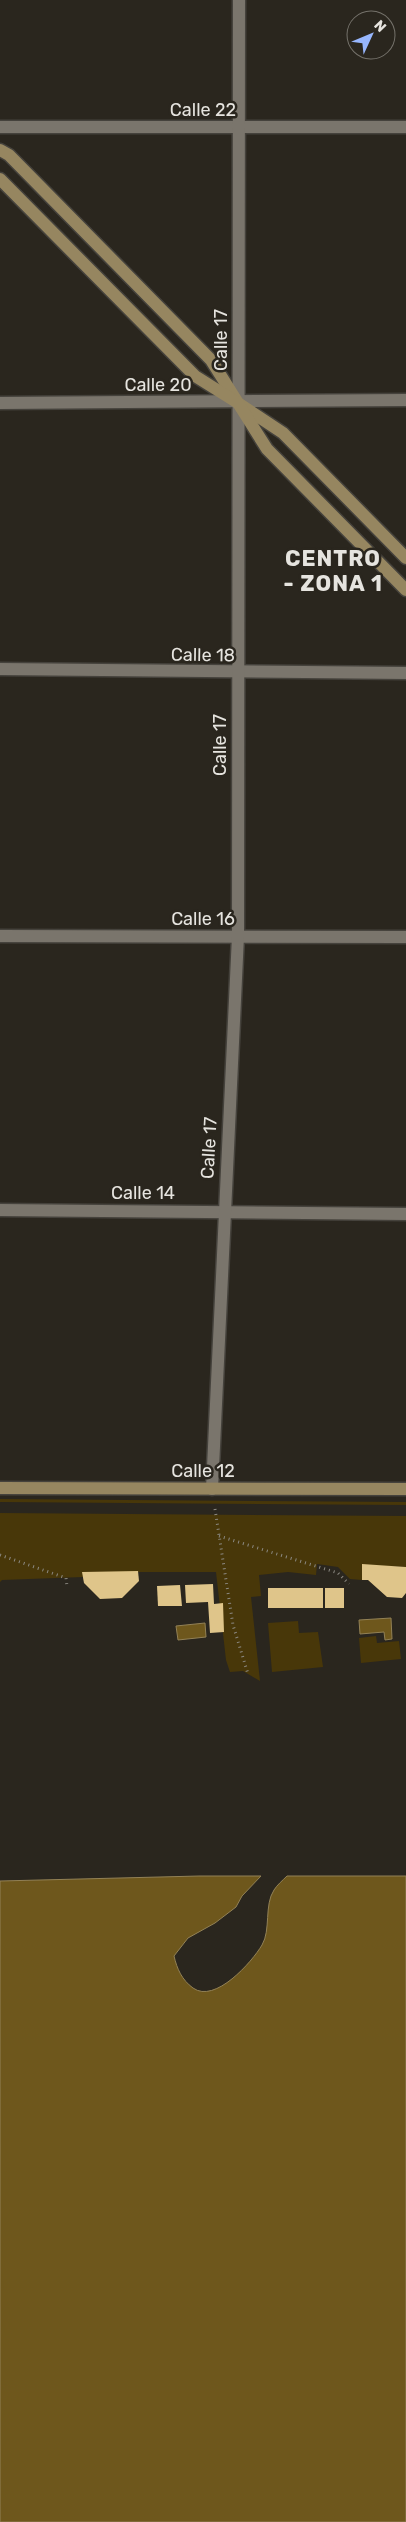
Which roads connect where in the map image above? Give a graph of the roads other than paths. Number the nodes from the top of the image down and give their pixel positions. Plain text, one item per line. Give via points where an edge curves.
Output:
1 (239, 0) edge
2 (0, 127) edge
3 (406, 127) edge
4 (239, 128) junction
5 (0, 150) edge
6 (0, 179) edge
7 (406, 400) edge
8 (0, 403) edge
9 (238, 403) junction
10 (406, 558) edge
11 (406, 590) edge
12 (0, 669) edge
13 (238, 673) junction
14 (406, 673) edge
15 (0, 936) edge
16 (238, 936) junction
17 (406, 937) edge
18 (0, 1210) edge
19 (223, 1211) junction
20 (406, 1214) edge
21 (0, 1488) edge
22 (212, 1489) junction
23 (406, 1489) edge

1 - 4 street, Calle 17
2 - 4 street, Calle 22
3 - 4 street, Calle 22
4 - 9 street, Calle 17
5 - 9 main road via 9,155 212,360
6 - 9 main road via 195,376
7 - 9 street, Calle 20
8 - 9 street, Calle 20
9 - 10 main road via 283,433
9 - 11 main road via 267,449
9 - 13 street, Calle 17
12 - 13 street, Calle 18
13 - 14 street, Calle 18
13 - 16 street, Calle 17
15 - 16 street, Calle 16
16 - 17 street, Calle 16
16 - 19 street, Calle 17
18 - 19 street, Calle 14
19 - 20 street, Calle 14
19 - 22 street, Calle 17
21 - 22 main road, Calle 12
22 - 23 main road, Calle 12

